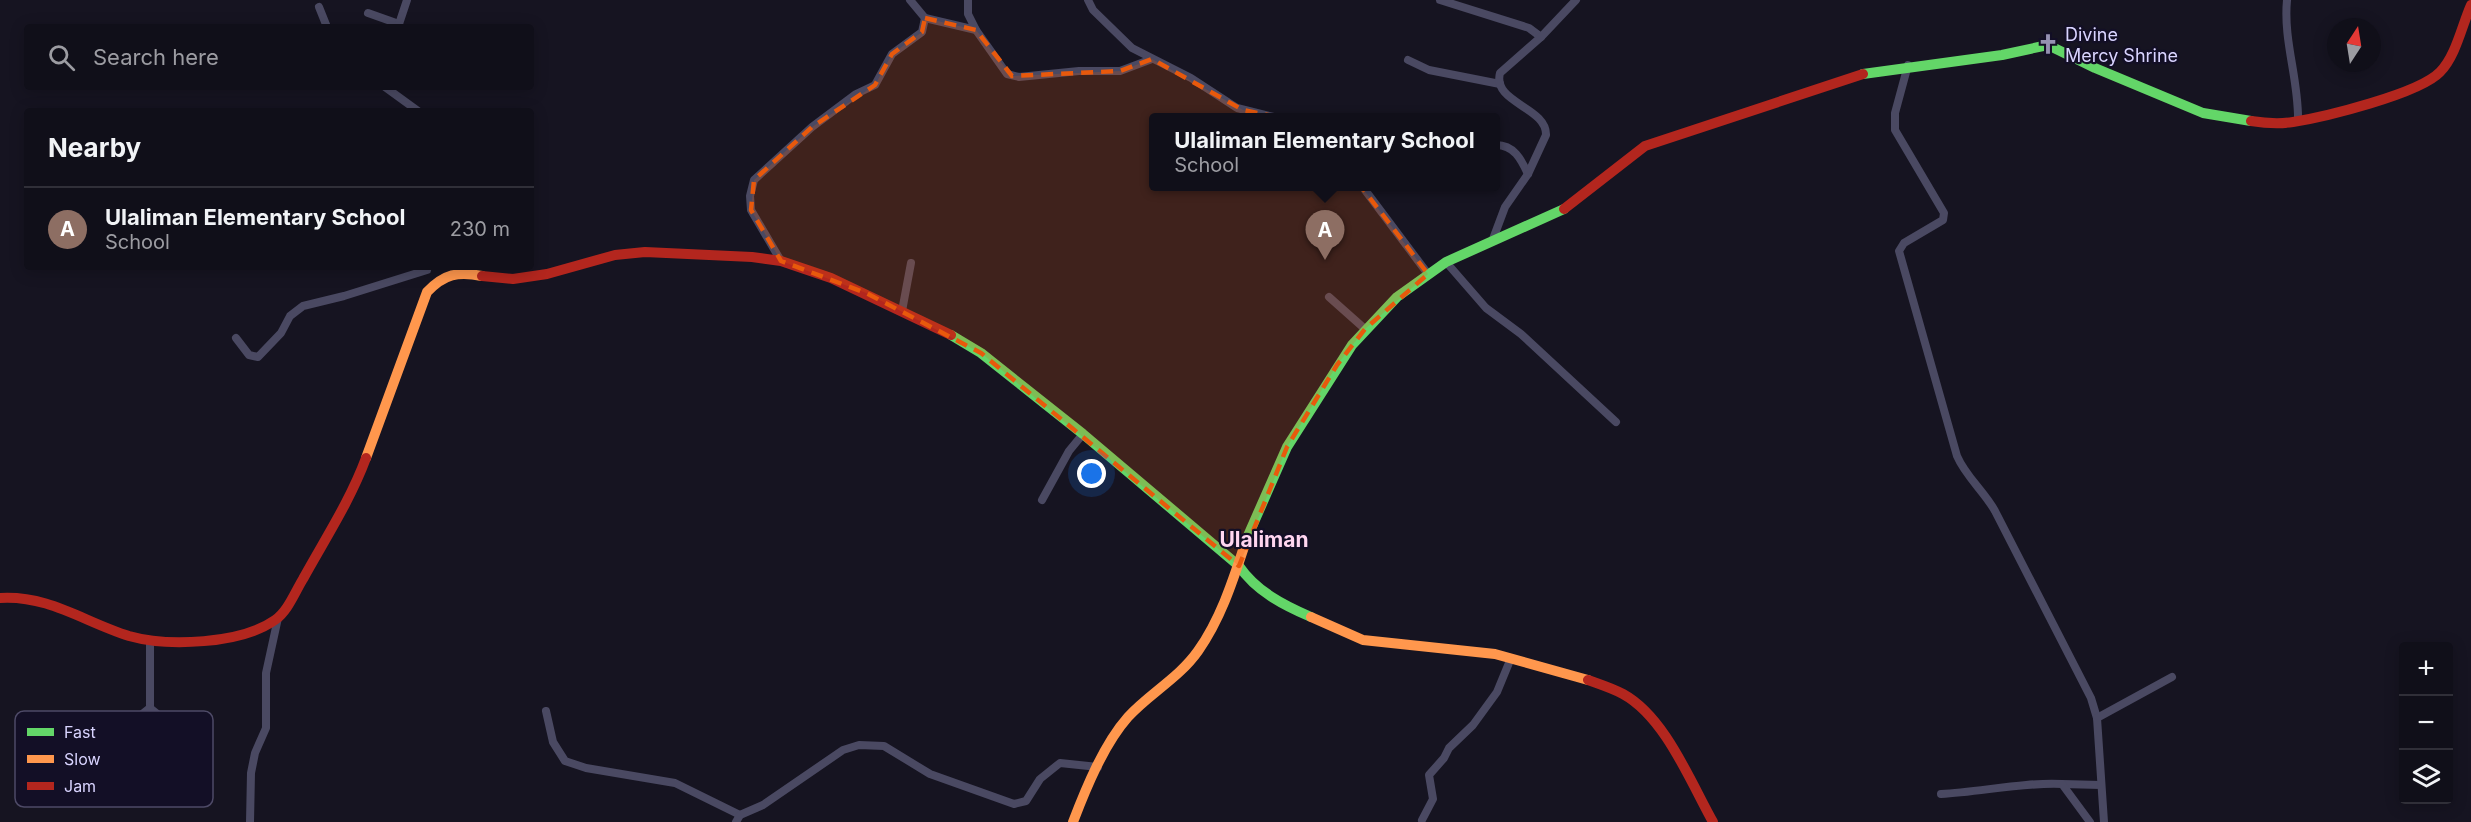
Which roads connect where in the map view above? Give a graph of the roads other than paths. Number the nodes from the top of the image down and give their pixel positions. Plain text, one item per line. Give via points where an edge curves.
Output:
1 (407, 0) edge
2 (910, 0) edge
3 (968, 0) edge
4 (1088, 0) edge
5 (1440, 0) edge
6 (1576, 0) edge
7 (2284, 2) edge
8 (2471, 5) edge
9 (319, 7) dead end
10 (368, 13) dead end
11 (925, 18) junction
12 (326, 24) edge
13 (396, 24) edge
14 (399, 24) edge
15 (975, 30) junction
16 (1540, 37) junction
17 (1152, 59) junction
18 (1408, 60) dead end
19 (1908, 65) junction
20 (1500, 84) junction
21 (389, 90) edge
22 (414, 108) edge
23 (1258, 113) edge
24 (2298, 121) junction
25 (1500, 146) edge
26 (1528, 174) junction
27 (1366, 191) edge
28 (1493, 239) junction
29 (781, 261) junction
30 (1446, 262) junction
31 (911, 263) dead end
32 (425, 270) edge
33 (428, 270) edge
34 (465, 270) edge
35 (1428, 274) junction
36 (430, 288) junction
37 (1329, 297) dead end
38 (903, 311) junction
39 (1365, 329) junction
40 (236, 338) dead end
41 (1616, 422) dead end
42 (1083, 434) junction
43 (1042, 500) dead end
44 (1239, 566) junction
45 (0, 598) edge
46 (278, 618) junction
47 (150, 640) junction
48 (1511, 658) junction
49 (2172, 677) dead end
50 (150, 708) junction
51 (146, 711) edge
52 (154, 711) edge
53 (546, 711) dead end
54 (2097, 718) junction
55 (1098, 767) junction
56 (2062, 784) junction
57 (2101, 785) junction
58 (1941, 794) dead end
59 (738, 819) edge
60 (1422, 820) dead end
61 (250, 822) edge
62 (1072, 822) edge
63 (1713, 822) edge
64 (2090, 822) edge
65 (2104, 822) edge

1 - 14 street
2 - 11 street
3 - 15 street via 968,14
4 - 17 street via 1093,10 1132,48
5 - 16 street via 1529,28
6 - 16 street
7 - 24 street
8 - 24 street via 2447,62 2426,82 2383,99
9 - 12 street
10 - 13 street
11 - 15 street
11 - 29 street via 922,32 892,54 875,85 856,94 812,127 754,180 751,210
15 - 17 street via 1007,74 1019,77 1120,71
16 - 20 street via 1503,68
17 - 23 street via 1243,110
18 - 20 street via 1428,70
19 - 24 street via 2022,52 2048,45 2203,112 2260,122
19 - 28 street via 1861,74 1645,146 1560,212
19 - 54 street via 1894,130 1944,213 1943,220 1904,243 1899,251 1957,456 1995,511 2091,698
20 - 26 street via 1546,125 1545,140
21 - 22 street
25 - 26 street via 1518,155
26 - 28 street via 1505,207
27 - 35 street
28 - 30 street
29 - 34 street via 631,253 513,279 494,280
29 - 38 street via 831,278
30 - 35 street
30 - 41 street via 1486,308 1521,334
31 - 38 street
32 - 40 street via 303,306 290,316 258,357 249,355
33 - 36 street
34 - 36 street via 445,274
35 - 39 street via 1397,297
36 - 46 street via 362,467 338,519
37 - 39 street
38 - 42 street via 981,353
39 - 44 street via 1337,365 1287,447 1251,528
42 - 43 street
42 - 44 street
44 - 48 street via 1250,582 1286,606 1363,640
44 - 55 street via 1198,651 1171,682 1130,715
45 - 47 street via 32,597 113,630
46 - 47 street via 260,629 233,636
46 - 61 street via 266,673 266,728 251,773
47 - 50 street
48 - 60 street via 1497,692 1429,775 1433,799
48 - 63 street via 1603,684 1636,703 1665,735
49 - 54 street
50 - 51 street
50 - 52 street
53 - 59 street via 553,742 572,765 686,786
54 - 57 street
55 - 59 street via 1065,762 1054,766 1026,801 1014,804 930,774 884,746 859,745 843,750
55 - 62 street
56 - 57 street
56 - 58 street
56 - 64 street
57 - 65 street

